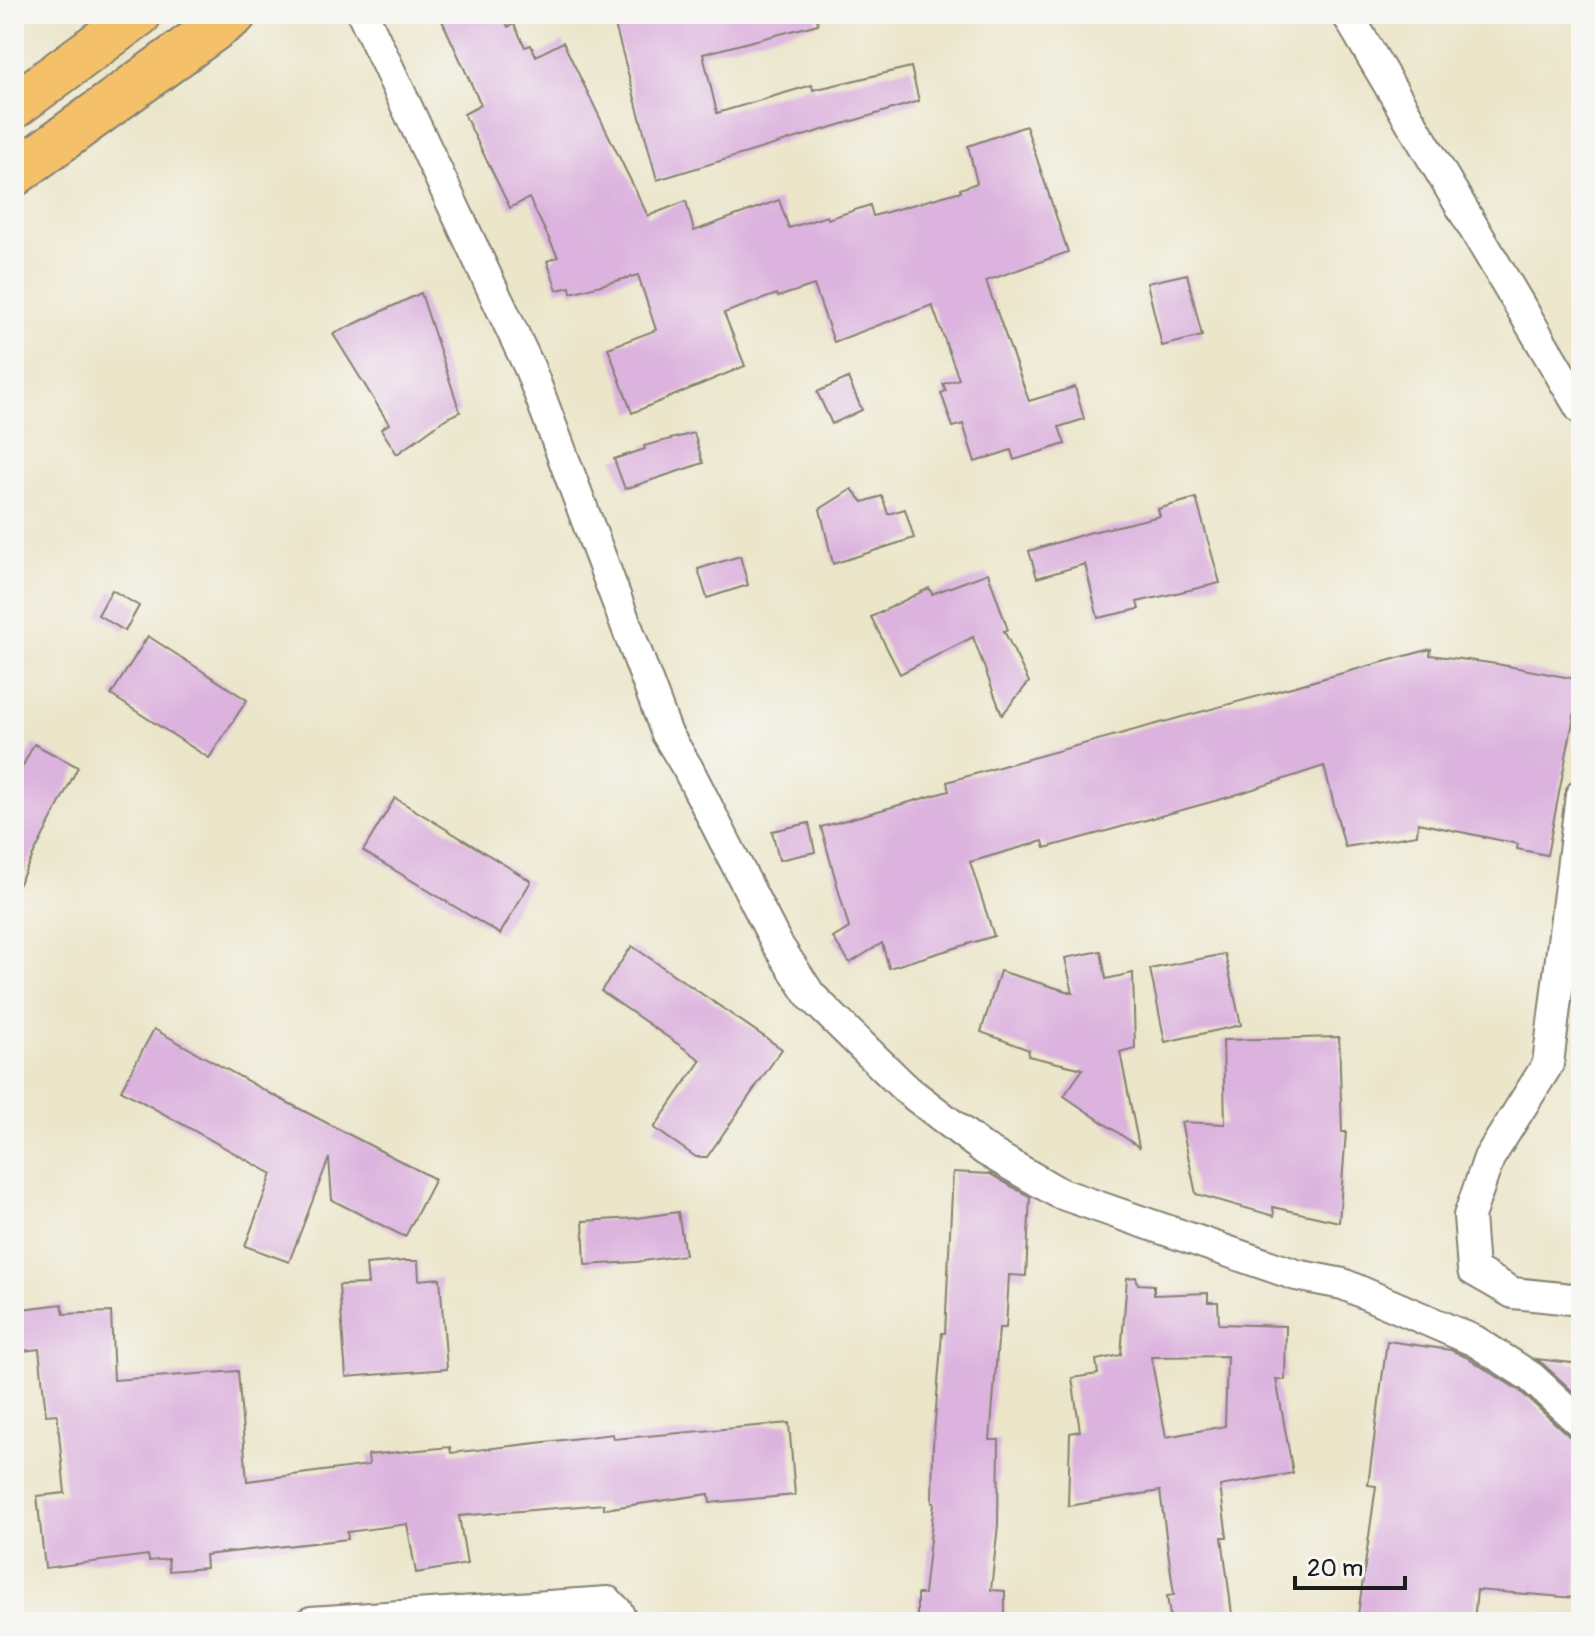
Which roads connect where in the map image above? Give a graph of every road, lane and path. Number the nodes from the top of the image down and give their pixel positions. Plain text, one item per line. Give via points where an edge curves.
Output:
1 (139, 14) edge
2 (234, 14) edge
3 (363, 14) edge
4 (1347, 14) edge
5 (14, 106) edge
6 (14, 174) edge
7 (1581, 409) edge
8 (1581, 795) edge
9 (1581, 1300) edge
10 (1581, 1423) edge
11 (311, 1622) edge
12 (622, 1622) edge

1 - 5 highway
2 - 6 highway
3 - 10 street via 530,369 667,734 777,944 811,996 906,1089 985,1150 1059,1193 1296,1275 1374,1296 1475,1341 1531,1377
4 - 7 street
8 - 9 street via 1548,1064 1489,1158 1469,1216 1473,1270 1513,1293
11 - 12 street via 608,1602

